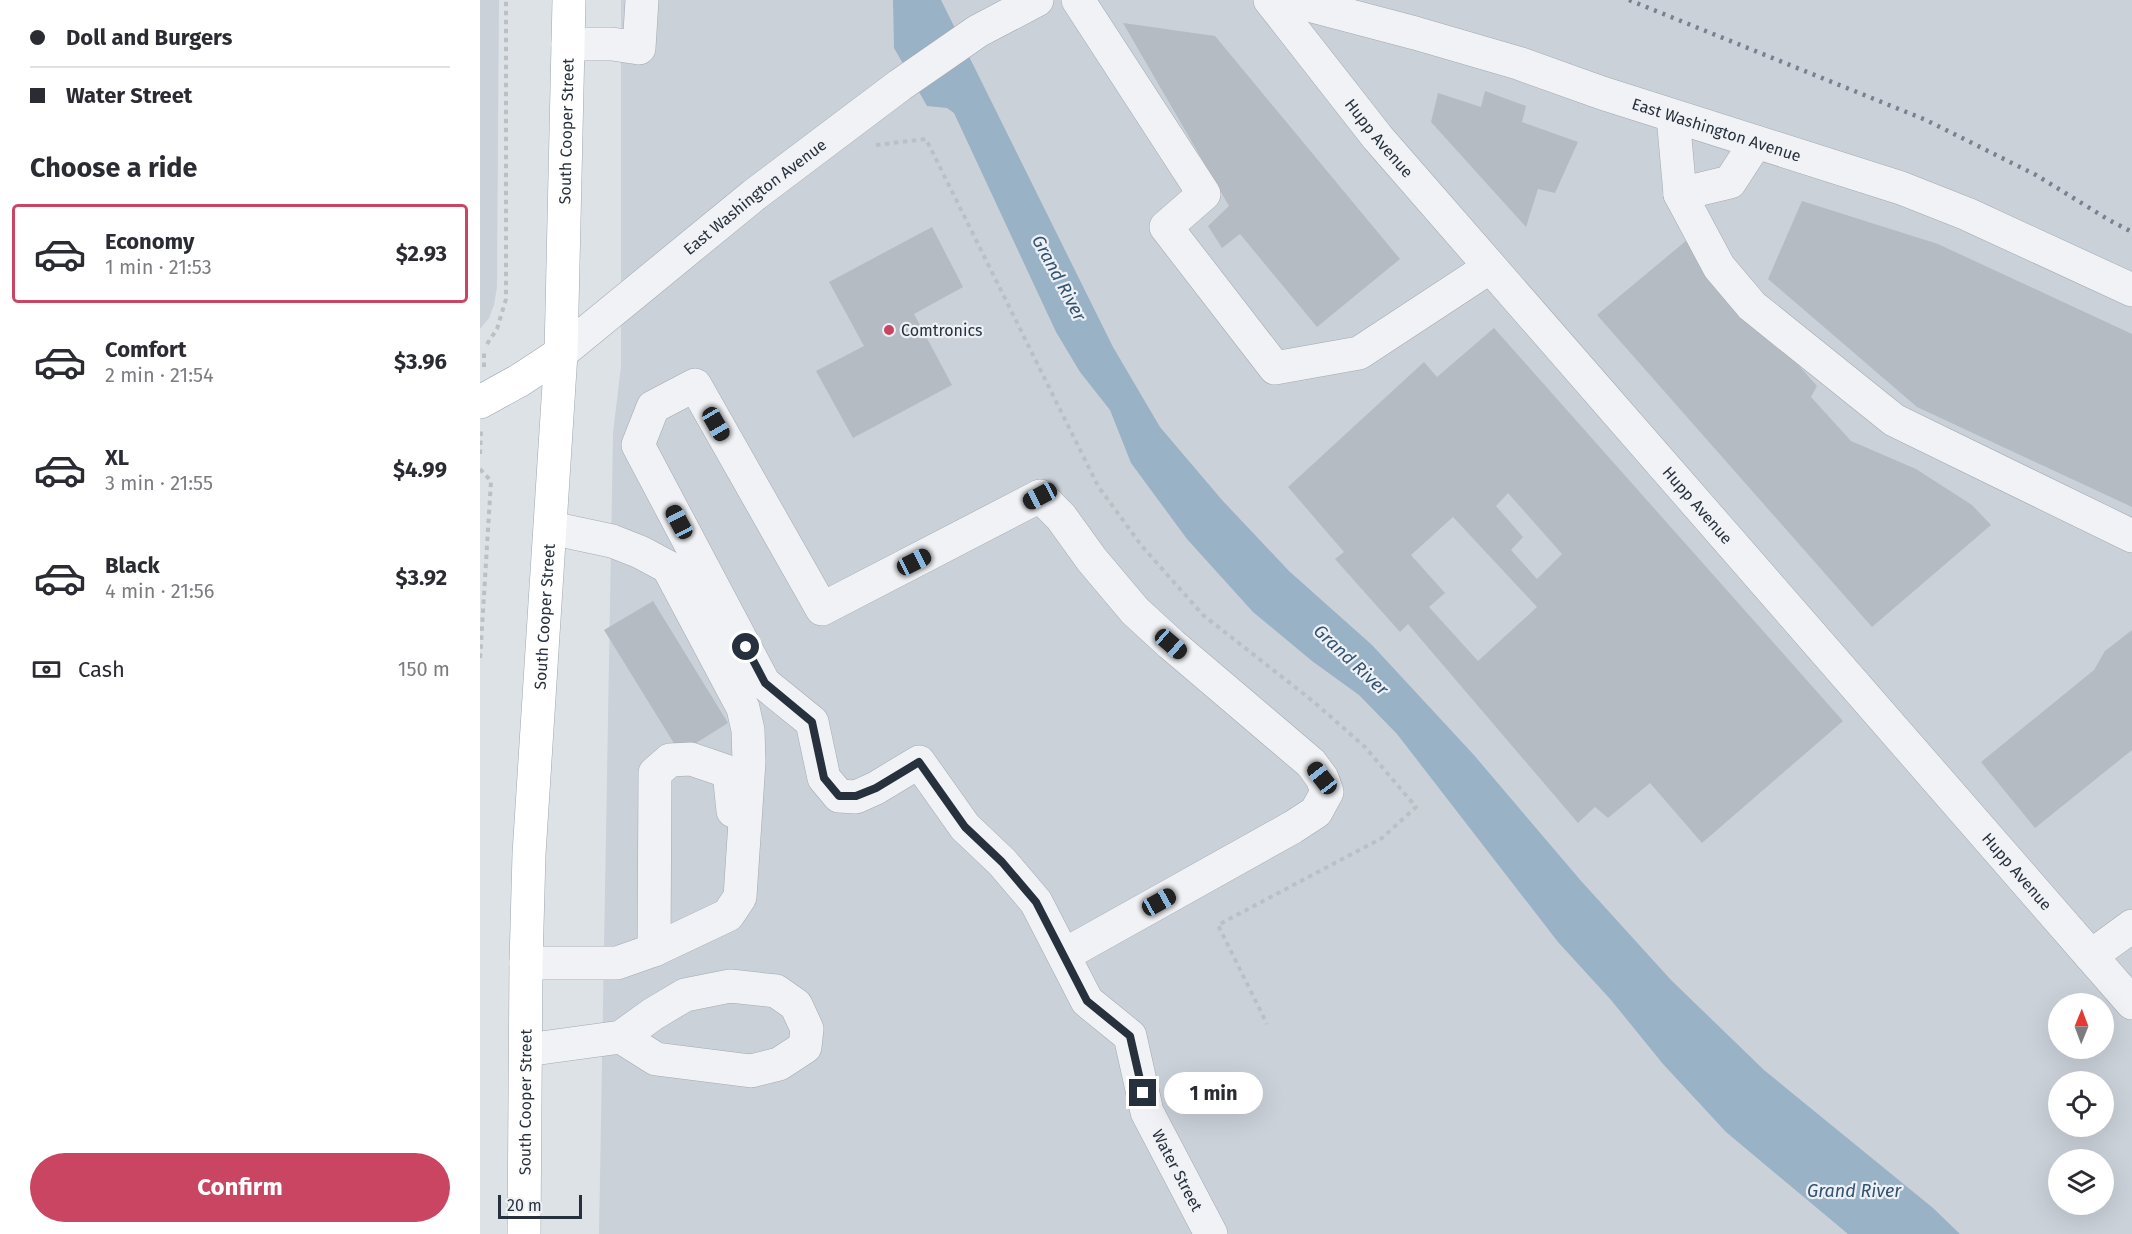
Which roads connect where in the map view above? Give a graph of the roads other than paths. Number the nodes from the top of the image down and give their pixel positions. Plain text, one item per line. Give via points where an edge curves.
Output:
1 (569, 0) edge
2 (642, 0) edge
3 (1037, 0) edge
4 (1078, 0) edge
5 (1270, 0) edge
6 (1290, 0) edge
7 (568, 44) junction
8 (1673, 116) junction
9 (1756, 142) junction
10 (1680, 194) junction
11 (1490, 267) junction
12 (2132, 290) edge
13 (561, 353) junction
14 (480, 402) edge
15 (552, 528) junction
16 (2132, 536) edge
17 (740, 897) junction
18 (2132, 926) edge
19 (654, 950) junction
20 (1064, 955) junction
21 (2091, 956) junction
22 (526, 963) junction
23 (2132, 1003) edge
24 (621, 1037) junction
25 (526, 1050) junction
26 (524, 1234) edge
27 (1211, 1234) edge

1 - 7 main road, South Cooper Street
2 - 7 street via 639,48
3 - 13 street, East Washington Avenue via 978,31 900,85 754,195
4 - 11 street via 1204,194 1166,227 1275,368 1359,353
5 - 11 street, Hupp Avenue via 1378,138
6 - 8 street, East Washington Avenue via 1518,63
7 - 13 main road, South Cooper Street
8 - 9 street, East Washington Avenue
8 - 10 street
9 - 10 street via 1730,182
9 - 12 street, East Washington Avenue via 1901,188
10 - 16 street via 1719,267 1752,306 1894,420
11 - 21 street, Hupp Avenue
13 - 14 main road, East Washington Avenue
13 - 15 main road, South Cooper Street
15 - 17 street via 612,541 668,567 743,708 749,762
15 - 22 main road, South Cooper Street via 535,750
17 - 19 street via 729,915
17 - 19 street via 729,772 691,759 670,760 655,773
18 - 21 street
19 - 22 street via 617,963
20 - 20 street via 1036,902 965,827 919,762 856,796 839,796 824,778 812,722 765,683 638,445 653,407 695,385 822,609 1040,496 1135,611 1311,763 1322,778 1327,792 1316,812
20 - 27 street, Water Street via 1087,1001 1130,1036 1148,1113
21 - 23 street, Hupp Avenue
22 - 25 main road, South Cooper Street
24 - 24 street via 685,994 730,986 776,992 796,1005 807,1029 805,1047 779,1064 752,1071 656,1059
24 - 25 street
25 - 26 main road, South Cooper Street

